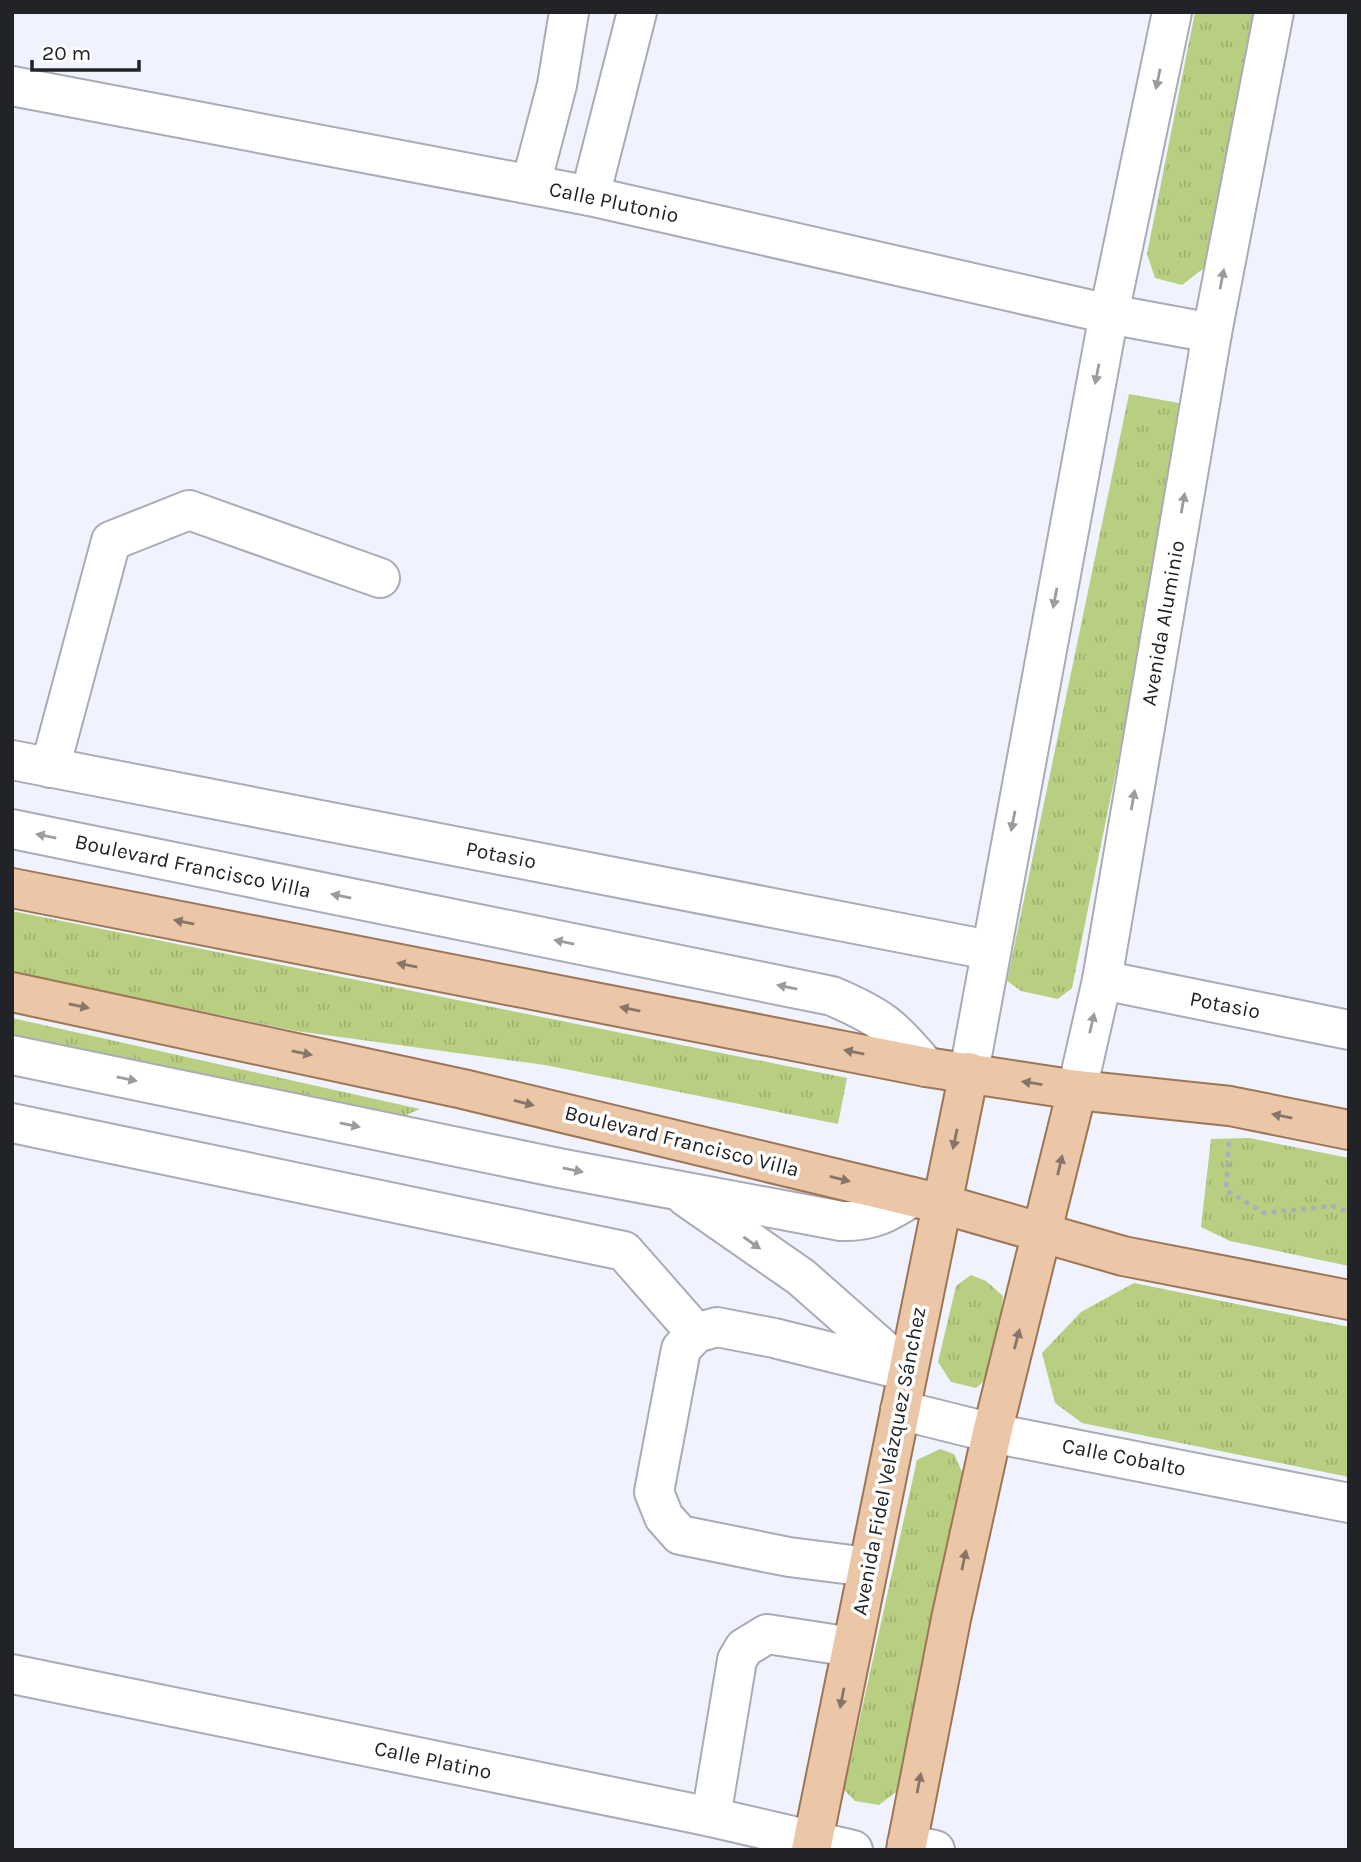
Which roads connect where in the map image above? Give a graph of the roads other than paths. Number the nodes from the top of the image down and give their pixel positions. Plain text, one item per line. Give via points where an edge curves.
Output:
1 (569, 12) edge
2 (637, 12) edge
3 (1172, 12) edge
4 (1274, 12) edge
5 (12, 86) edge
6 (531, 184) junction
7 (590, 196) junction
8 (1109, 314) junction
9 (1212, 334) junction
10 (380, 578) dead end
11 (12, 760) edge
12 (50, 768) junction
13 (12, 829) edge
14 (12, 888) edge
15 (989, 950) junction
16 (1102, 980) junction
17 (12, 992) edge
18 (1349, 1030) edge
19 (12, 1055) edge
20 (926, 1066) junction
21 (969, 1072) junction
22 (1077, 1090) junction
23 (12, 1123) edge
24 (1349, 1130) edge
25 (676, 1190) junction
26 (927, 1200) junction
27 (1044, 1231) junction
28 (1349, 1300) edge
29 (696, 1333) junction
30 (908, 1371) junction
31 (900, 1410) junction
32 (992, 1433) junction
33 (1349, 1503) edge
34 (868, 1567) junction
35 (852, 1647) junction
36 (12, 1674) edge
37 (711, 1817) junction
38 (812, 1845) edge
39 (916, 1848) edge
40 (853, 1850) edge

1 - 6 street via 557,85
2 - 7 street
3 -> 8 street
9 -> 4 street, Avenida Aluminio
5 - 6 street, Calle Plutonio
6 - 7 street, Calle Plutonio
7 - 8 street, Calle Plutonio
8 - 9 street, Calle Plutonio
8 -> 15 street
16 -> 9 street, Avenida Aluminio
10 - 12 street via 189,510 111,541
11 - 12 street, Potasio
12 - 15 street, Potasio
20 -> 13 street, Boulevard Francisco Villa via 897,1032 874,1014 832,996
20 -> 14 main road
15 - 21 street
16 - 18 street, Potasio
22 -> 16 street, Avenida Aluminio
17 -> 26 main road, Boulevard Francisco Villa via 463,1089
19 -> 25 street
20 - 21 main road
22 -> 21 main road
21 -> 26 main road, Avenida Fidel Velázquez Sánchez
24 -> 22 main road via 1230,1106
27 -> 22 main road, Avenida Aluminio
23 - 29 street via 624,1251
25 - 26 street via 864,1222
25 -> 30 street via 801,1278
26 - 27 main road, Boulevard Francisco Villa
26 - 30 main road, Avenida Fidel Velázquez Sánchez
27 - 28 main road, Boulevard Francisco Villa via 1123,1256
32 -> 27 main road
29 - 30 street via 718,1327
29 - 34 street via 681,1349 654,1492 664,1517 680,1535
30 - 31 main road, Avenida Fidel Velázquez Sánchez
31 - 32 street, Calle Cobalto
31 - 34 main road, Avenida Fidel Velázquez Sánchez
32 - 33 street, Calle Cobalto
39 -> 32 main road via 951,1619
34 - 35 main road, Avenida Fidel Velázquez Sánchez
35 - 37 street via 766,1634 744,1648 737,1660
35 -> 38 main road, Avenida Fidel Velázquez Sánchez
36 - 37 street, Calle Platino
37 - 38 street, Calle Platino
38 - 40 street, Calle Platino

